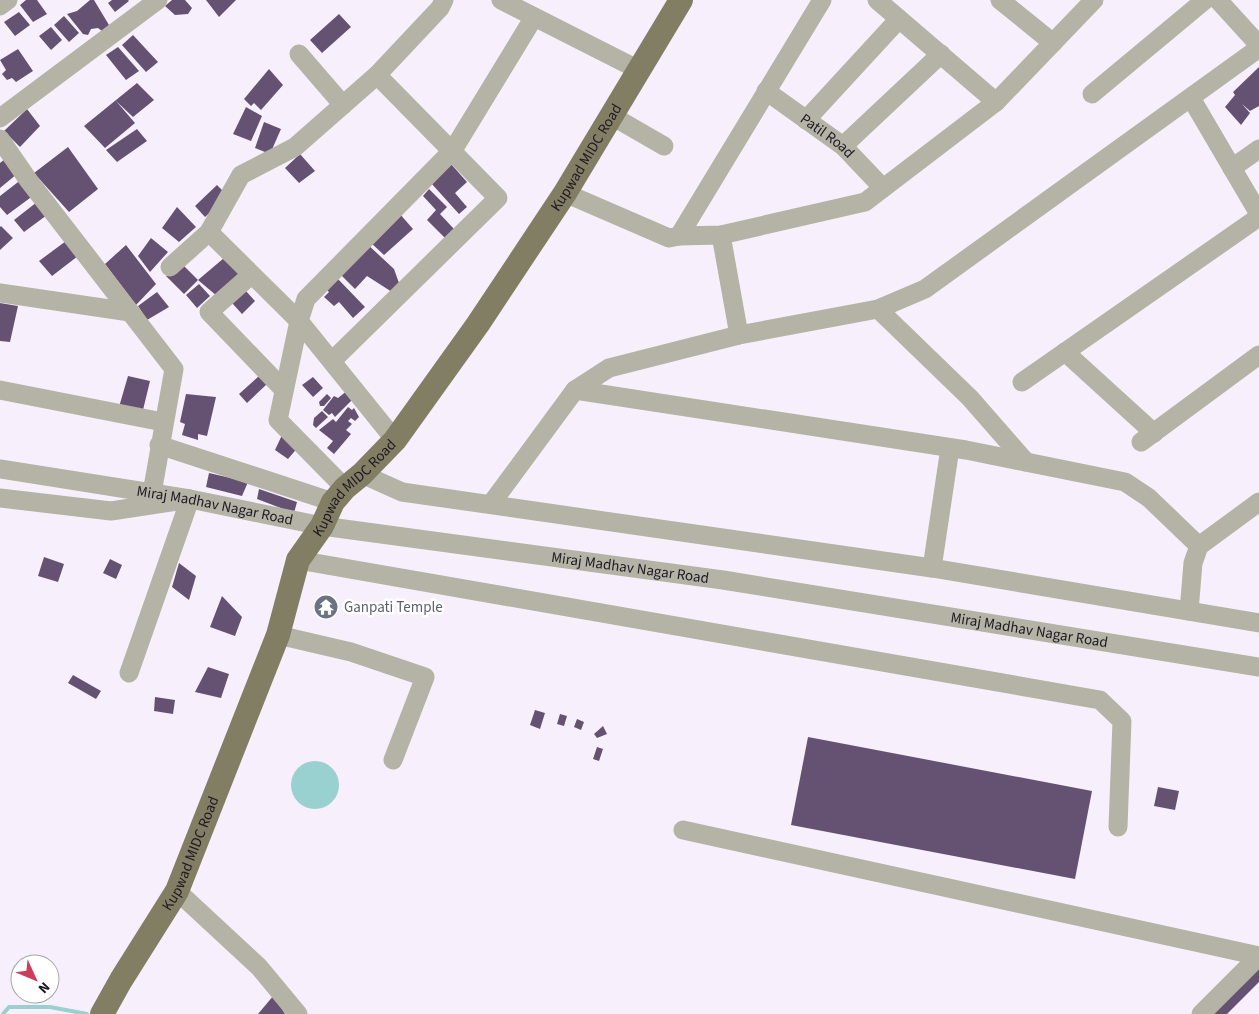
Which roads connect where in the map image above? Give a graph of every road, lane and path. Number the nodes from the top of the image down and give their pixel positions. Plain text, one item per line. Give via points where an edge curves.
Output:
1 (8, 0) edge
2 (158, 0) edge
3 (444, 0) edge
4 (501, 0) edge
5 (681, 0) edge
6 (822, 0) edge
7 (877, 0) edge
8 (1000, 0) edge
9 (1204, 0) edge
10 (1218, 0) edge
11 (1091, 1) edge
12 (0, 6) edge
13 (534, 17) junction
14 (899, 19) junction
15 (1053, 42) junction
16 (1259, 47) edge
17 (299, 54) dead end
18 (941, 54) junction
19 (639, 70) junction
20 (377, 75) junction
21 (766, 92) junction
22 (1092, 94) dead end
23 (1191, 98) junction
24 (996, 102) junction
25 (343, 104) junction
26 (612, 116) junction
27 (0, 118) edge
28 (806, 120) junction
29 (0, 139) edge
30 (664, 146) dead end
31 (843, 146) junction
32 (1259, 149) edge
33 (453, 150) junction
34 (1232, 168) junction
35 (883, 188) junction
36 (565, 193) junction
37 (1259, 215) edge
38 (210, 232) junction
39 (721, 235) junction
40 (679, 236) junction
41 (170, 267) dead end
42 (250, 275) junction
43 (0, 293) edge
44 (878, 309) junction
45 (130, 312) junction
46 (299, 321) junction
47 (739, 335) junction
48 (1065, 352) junction
49 (1259, 355) edge
50 (332, 361) junction
51 (1022, 382) dead end
52 (0, 390) edge
53 (284, 390) junction
54 (575, 390) junction
55 (163, 422) junction
56 (395, 440) junction
57 (159, 445) junction
58 (950, 448) junction
59 (1026, 462) junction
60 (0, 469) edge
61 (347, 488) junction
62 (152, 493) junction
63 (0, 498) edge
64 (190, 499) junction
65 (1259, 502) edge
66 (491, 504) junction
67 (322, 526) junction
68 (1199, 546) junction
69 (298, 560) junction
70 (932, 568) junction
71 (1189, 611) junction
72 (1259, 623) edge
73 (278, 635) junction
74 (1259, 666) edge
75 (130, 673) dead end
76 (393, 760) dead end
77 (1118, 827) dead end
78 (683, 830) dead end
79 (177, 891) junction
80 (1259, 956) edge
81 (102, 1014) edge
82 (298, 1014) edge
83 (1201, 1014) edge

1 - 12 street
2 - 27 street
3 - 20 street
4 - 13 street
5 - 19 main road, Kupwad MIDC Road
6 - 21 street
7 - 14 street
8 - 15 street
9 - 22 street
10 - 16 street
11 - 15 street
13 - 19 street
13 - 33 street
14 - 18 street
14 - 28 street
15 - 24 street
16 - 23 street
17 - 25 street
18 - 24 street
18 - 31 street
19 - 26 main road, Kupwad MIDC Road
20 - 25 street
20 - 33 street
21 - 28 street, Patil Road
21 - 40 street
23 - 34 street
23 - 44 street via 925,289
24 - 35 street
25 - 38 street via 295,146 241,175
26 - 30 street
26 - 36 main road, Kupwad MIDC Road
28 - 31 street, Patil Road
29 - 45 street
31 - 35 street, Patil Road
32 - 34 street
33 - 46 street via 306,299
33 - 50 street via 498,198
34 - 37 street
35 - 39 street via 865,202
36 - 40 street via 669,238
36 - 56 main road, Kupwad MIDC Road via 478,324
37 - 48 street
38 - 41 street
38 - 42 street
39 - 40 street
39 - 47 street
42 - 46 street
42 - 53 street via 209,312
43 - 45 street
44 - 47 street
44 - 59 street via 970,398
45 - 55 street via 174,369
46 - 50 street
46 - 53 street
47 - 54 street via 609,368
48 - 49 street via 1147,438
48 - 51 street
50 - 56 street
52 - 55 street
53 - 61 street via 278,420
54 - 58 street
54 - 66 street
55 - 57 street
56 - 61 main road, Kupwad MIDC Road
57 - 61 street
57 - 62 street
58 - 59 street
58 - 70 street
59 - 68 street via 1125,482 1149,498
60 - 62 street, Miraj Madhav Nagar Road
61 - 66 street
61 - 67 main road, Kupwad MIDC Road
62 - 64 street, Miraj Madhav Nagar Road
63 - 64 street via 111,511
64 - 67 street, Miraj Madhav Nagar Road
64 - 75 street
65 - 68 street
66 - 70 street
67 - 69 main road, Kupwad MIDC Road
67 - 74 street, Miraj Madhav Nagar Road via 723,580
68 - 71 street via 1193,563
69 - 73 main road, Kupwad MIDC Road
69 - 77 street via 1100,700 1122,721
70 - 71 street
71 - 72 street
73 - 76 street via 350,652 425,677
73 - 79 main road, Kupwad MIDC Road
78 - 80 street
79 - 81 main road, Kupwad MIDC Road
79 - 82 street via 259,968
80 - 83 street

